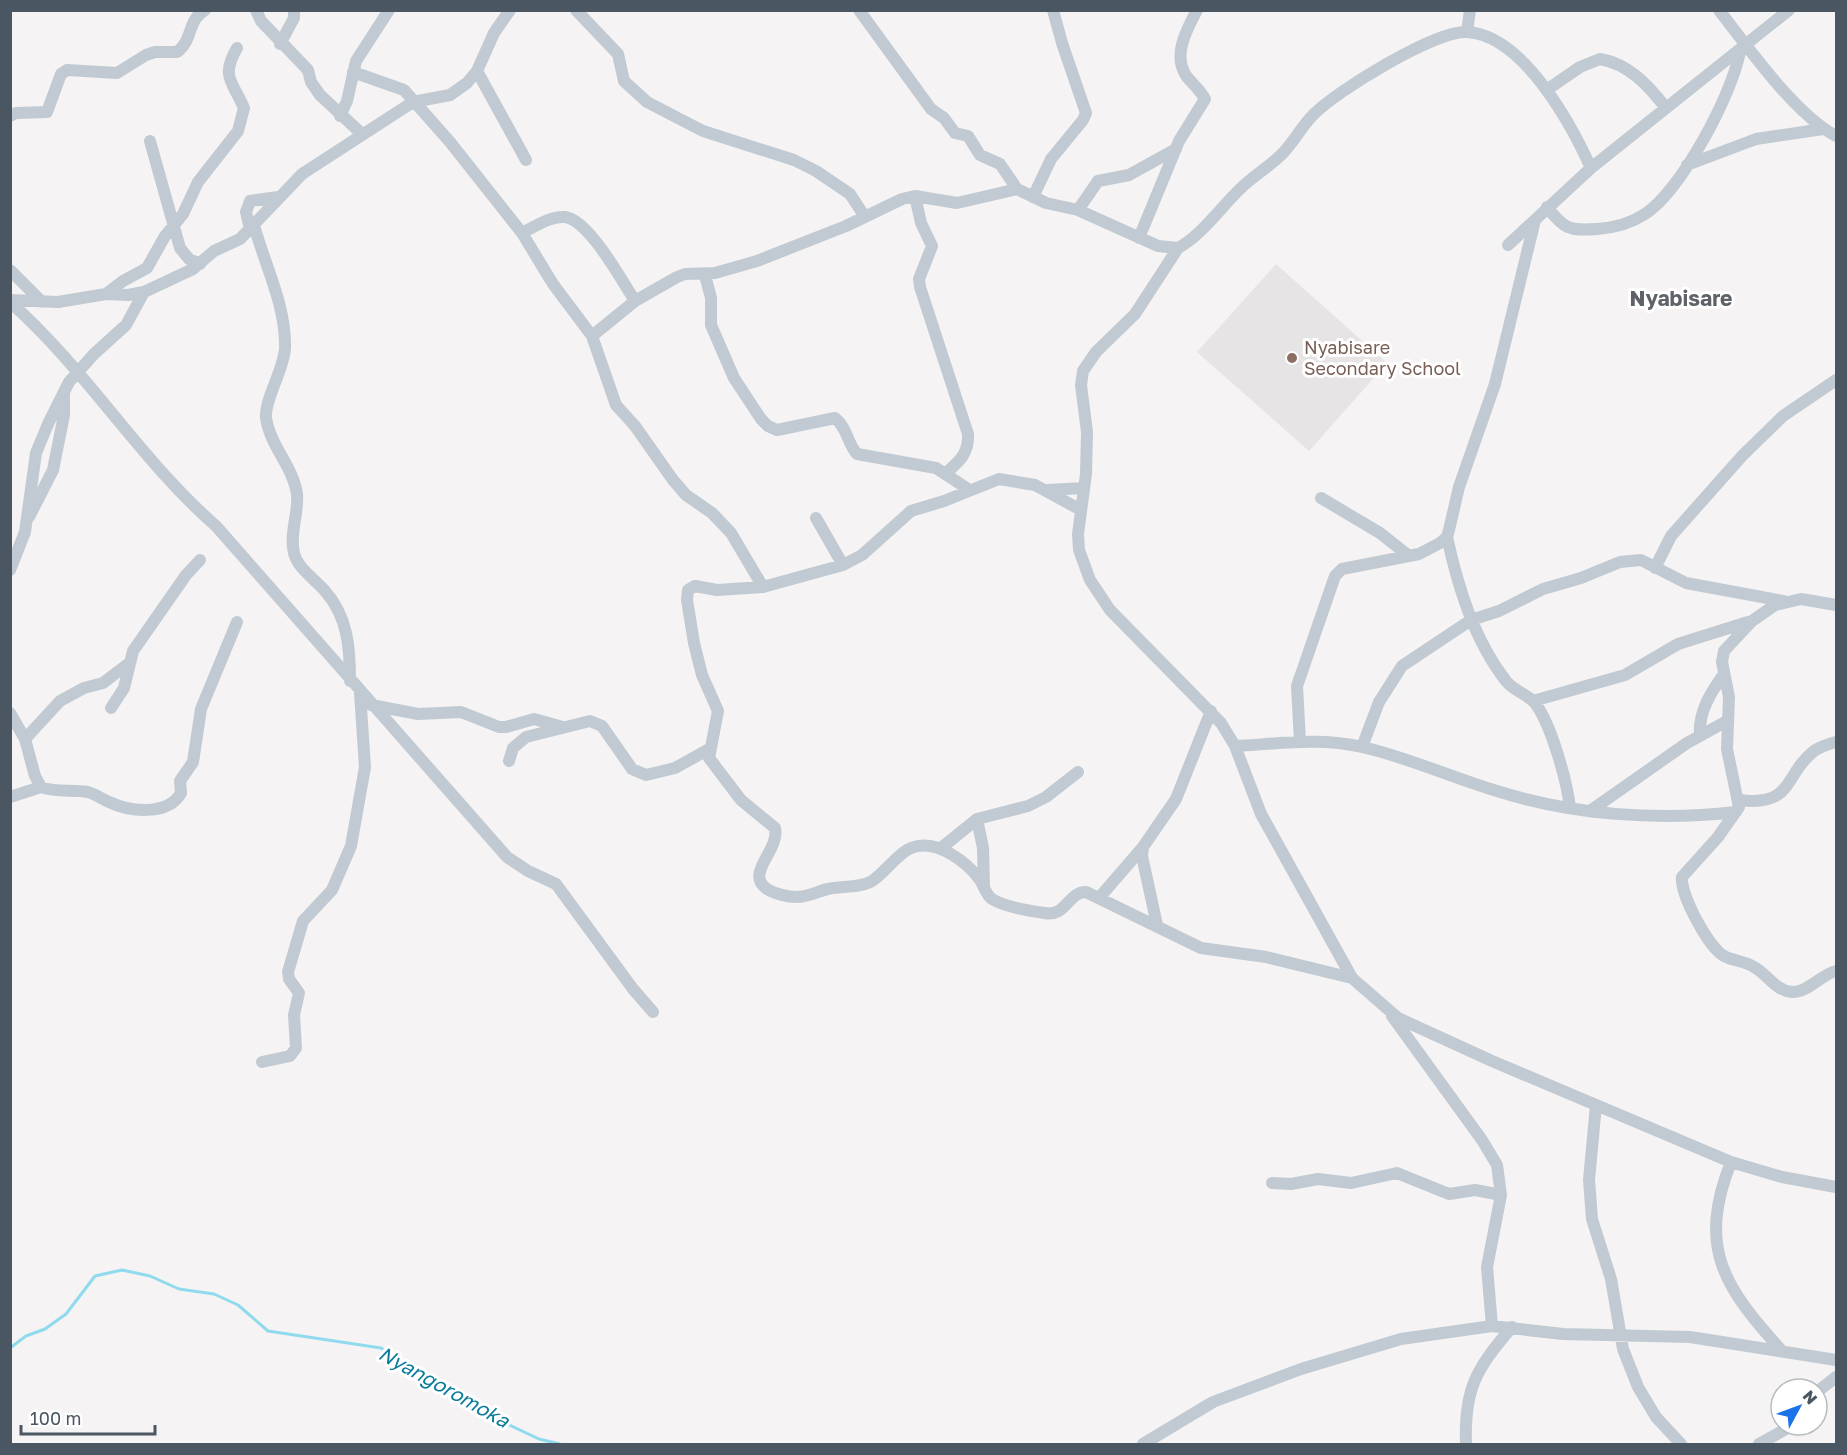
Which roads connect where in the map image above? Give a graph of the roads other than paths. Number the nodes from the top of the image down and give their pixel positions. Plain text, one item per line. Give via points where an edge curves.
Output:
1 (205, 10) edge
2 (256, 10) edge
3 (294, 10) edge
4 (389, 10) edge
5 (510, 10) edge
6 (576, 10) edge
7 (859, 10) edge
8 (1053, 10) edge
9 (1197, 10) edge
10 (1470, 10) edge
11 (1719, 10) edge
12 (1789, 10) edge
13 (1467, 32) junction
14 (280, 44) junction
15 (237, 48) dead end
16 (1744, 48) junction
17 (477, 71) junction
18 (353, 72) junction
19 (1548, 89) junction
20 (417, 102) junction
21 (1666, 108) junction
22 (10, 116) edge
23 (340, 116) junction
24 (1823, 129) junction
25 (362, 134) junction
26 (1836, 136) edge
27 (150, 141) dead end
28 (1176, 148) junction
29 (526, 160) dead end
30 (1687, 165) junction
31 (1591, 168) junction
32 (1017, 189) junction
33 (915, 196) junction
34 (278, 197) junction
35 (1034, 197) junction
36 (1547, 207) junction
37 (1078, 210) junction
38 (865, 217) junction
39 (1535, 220) junction
40 (172, 227) junction
41 (252, 227) junction
42 (522, 233) junction
43 (1139, 238) junction
44 (1508, 245) dead end
45 (1178, 248) junction
46 (200, 264) junction
47 (10, 270) edge
48 (705, 275) junction
49 (144, 292) junction
50 (106, 294) junction
51 (10, 301) edge
52 (635, 301) junction
53 (42, 302) junction
54 (592, 336) junction
55 (79, 370) junction
56 (1836, 380) edge
57 (63, 393) junction
58 (946, 473) junction
59 (1084, 488) junction
60 (968, 489) junction
61 (1046, 490) junction
62 (1321, 498) dead end
63 (1081, 510) junction
64 (816, 518) dead end
65 (28, 520) junction
66 (1447, 537) junction
67 (1409, 556) junction
68 (200, 560) dead end
69 (843, 565) junction
70 (1655, 568) junction
71 (10, 570) edge
72 (763, 586) junction
73 (1787, 601) junction
74 (1836, 605) edge
75 (1471, 620) junction
76 (1752, 621) junction
77 (237, 622) dead end
78 (128, 664) junction
79 (1724, 674) junction
80 (350, 681) junction
81 (360, 693) junction
82 (1533, 701) junction
83 (371, 705) junction
84 (111, 708) dead end
85 (1211, 711) junction
86 (10, 713) edge
87 (1727, 721) junction
88 (563, 727) junction
89 (1700, 736) junction
90 (25, 739) junction
91 (1300, 742) junction
92 (1836, 742) edge
93 (1235, 746) junction
94 (1362, 747) junction
95 (711, 748) junction
96 (508, 761) dead end
97 (1078, 772) dead end
98 (41, 787) junction
99 (10, 797) edge
100 (1738, 806) junction
101 (1570, 808) junction
102 (1590, 811) junction
103 (977, 819) junction
104 (1143, 847) junction
105 (940, 849) junction
106 (984, 886) junction
107 (1100, 897) junction
108 (1157, 925) junction
109 (1836, 971) edge
110 (1352, 978) junction
111 (1387, 1010) junction
112 (653, 1012) dead end
113 (262, 1062) dead end
114 (1596, 1105) junction
115 (1731, 1162) junction
116 (1272, 1183) dead end
117 (1836, 1187) edge
118 (1501, 1195) junction
119 (1492, 1326) junction
120 (1512, 1328) junction
121 (1621, 1335) junction
122 (1782, 1351) junction
123 (1836, 1360) edge
124 (1143, 1444) edge
125 (1466, 1444) edge
126 (1681, 1444) edge

1 - 22 street via 194,19 188,40 177,52 146,55 117,73 67,70 61,74 46,112
2 - 14 street via 257,17
3 - 14 street via 294,18
4 - 18 street
5 - 17 street via 494,33
6 - 38 street via 618,54 624,81 647,102 703,131 794,160 816,171 850,194
7 - 32 street via 931,109 944,117 955,133 968,136 980,154 997,160
8 - 35 street via 1086,113 1050,159
9 - 28 street via 1179,59 1205,99
10 - 13 street
11 - 16 street
12 - 16 street
13 - 19 street via 1485,36 1502,47
13 - 45 street via 1448,35 1401,56 1321,108 1283,153
14 - 23 street via 304,66 313,87
15 - 40 street via 230,59 228,77 244,108 243,119
16 - 21 street
16 - 24 street
16 - 30 street via 1728,92
17 - 20 street via 450,95
17 - 29 street
18 - 20 street via 404,90
18 - 23 street
19 - 21 street via 1580,67 1600,59 1636,75
19 - 31 street
20 - 25 street
20 - 42 street
21 - 31 street
23 - 25 street
24 - 26 street
24 - 30 street via 1756,139
25 - 34 street via 302,174
27 - 40 street via 167,193
28 - 37 street via 1129,175 1094,183
28 - 43 street
30 - 36 street via 1658,204 1622,224 1575,230 1564,227
31 - 36 street
32 - 33 street via 957,203
32 - 35 street
33 - 38 street
33 - 58 street via 921,223 932,246 919,279 920,287 968,434 963,458
34 - 41 street
34 - 41 street via 250,201 246,212
35 - 37 street
36 - 39 street
37 - 43 street
38 - 48 street via 757,261
39 - 44 street
39 - 66 street via 1495,384 1461,478
40 - 46 street via 184,254
40 - 50 street via 147,268
41 - 46 street
41 - 80 street via 276,288 284,332 285,350 266,410 269,430 290,469 297,497 294,555 338,611 347,632
42 - 52 street via 551,219 572,219 613,265
42 - 54 street via 553,284
43 - 45 street via 1168,249
45 - 59 street via 1135,314 1083,370 1087,432
46 - 49 street
47 - 53 street
48 - 52 street via 677,277
48 - 58 street via 711,298 711,325 734,378 768,426 790,429 831,417 841,423 852,448 860,455
49 - 50 street
49 - 55 street via 126,325
50 - 53 street
51 - 53 street
51 - 55 street
52 - 54 street
54 - 72 street via 616,405 686,495 712,513 731,533
55 - 57 street
55 - 80 street via 164,477 216,526
56 - 70 street via 1783,416 1742,456 1671,536
57 - 65 street via 36,453
57 - 65 street via 64,415 53,470
58 - 60 street
59 - 61 street
59 - 63 street
60 - 61 street via 1004,478
60 - 69 street via 911,511 868,549
61 - 63 street
62 - 67 street via 1380,532
63 - 85 street via 1079,550 1099,595
64 - 69 street
65 - 71 street
66 - 67 street via 1430,550
66 - 75 street
67 - 91 street via 1342,569 1335,576 1297,686
68 - 78 street via 138,642
69 - 72 street
70 - 73 street via 1686,583
70 - 75 street via 1641,560 1620,562
72 - 95 street via 717,590 695,586 688,590 694,643 702,675 718,711
73 - 74 street
73 - 76 street via 1764,610
75 - 82 street via 1506,682
75 - 94 street via 1395,674 1379,702
76 - 79 street via 1724,651
76 - 82 street via 1678,645 1625,675
77 - 98 street via 201,709 193,762 180,781 181,793 172,804 143,810 122,807 90,793
78 - 84 street via 124,687
78 - 90 street via 104,683 60,701
79 - 87 street via 1729,697
79 - 89 street via 1704,708
80 - 81 street
81 - 83 street
81 - 113 street via 365,767 351,846 332,890 303,921 288,972 299,993 294,1015 296,1048 290,1056
82 - 101 street via 1561,768
83 - 88 street via 418,714 461,712 499,727 534,719
83 - 112 street via 507,857 556,884
85 - 93 street
85 - 104 street via 1176,799
86 - 90 street
87 - 89 street
87 - 100 street via 1727,749
88 - 95 street via 597,723 632,769 646,775 675,768
88 - 96 street via 526,737 513,748
89 - 102 street
90 - 98 street
91 - 93 street
91 - 94 street
92 - 100 street via 1816,750 1781,792
93 - 110 street via 1261,814
94 - 101 street via 1500,793
95 - 105 street via 711,762 737,795 775,828 777,840 761,866 759,877 772,891 803,896 864,884 911,847
97 - 103 street via 1028,806
98 - 99 street
100 - 102 street via 1676,817
100 - 109 street via 1682,877 1684,895 1711,942 1725,957 1754,967 1783,990 1794,993
101 - 102 street
103 - 105 street
103 - 106 street
104 - 107 street
104 - 108 street
105 - 106 street via 955,857
106 - 107 street via 993,899 1045,914 1060,911 1081,892
107 - 108 street
108 - 110 street via 1201,948 1266,957
110 - 111 street
111 - 114 street via 1422,1030
111 - 118 street via 1482,1140 1497,1165
114 - 115 street
114 - 121 street via 1589,1180 1592,1219 1611,1279
115 - 117 street via 1782,1178
115 - 122 street via 1717,1204 1717,1248 1723,1271 1738,1299
116 - 118 street via 1291,1185 1318,1179 1351,1183 1397,1173 1449,1194 1475,1190
118 - 119 street via 1487,1267
119 - 120 street
119 - 124 street via 1401,1339 1311,1365 1213,1402
120 - 121 street
120 - 125 street via 1472,1384 1464,1421
121 - 122 street via 1690,1337
121 - 126 street via 1638,1387 1656,1417
122 - 123 street

